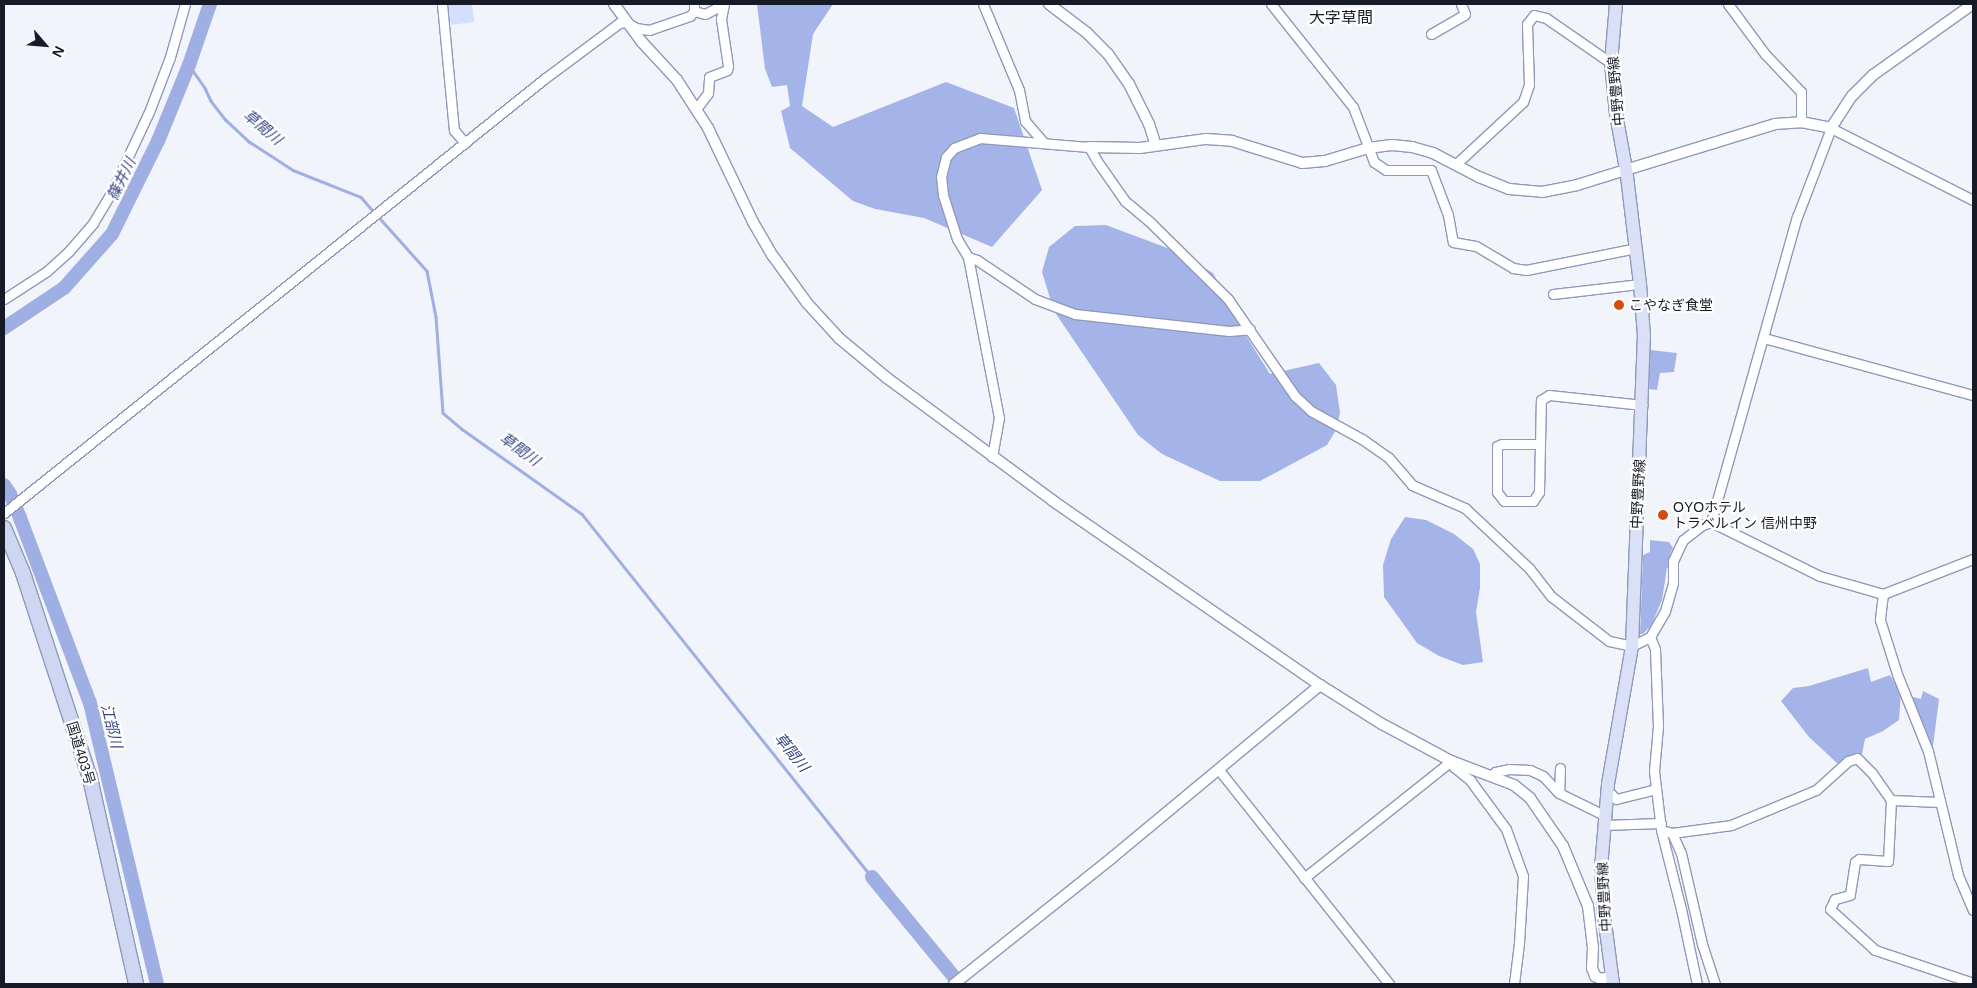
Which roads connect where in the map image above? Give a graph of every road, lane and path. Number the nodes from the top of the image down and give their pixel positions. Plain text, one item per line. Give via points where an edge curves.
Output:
1 (184, 4) edge
2 (442, 4) edge
3 (614, 4) edge
4 (724, 4) edge
5 (983, 4) edge
6 (1049, 4) edge
7 (1271, 4) edge
8 (1461, 4) edge
9 (1616, 4) edge
10 (1728, 4) edge
11 (1972, 4) edge
12 (694, 8) edge
13 (626, 22) junction
14 (1431, 34) dead end
15 (1612, 63) junction
16 (696, 109) junction
17 (1801, 122) junction
18 (1831, 128) junction
19 (1043, 142) junction
20 (465, 143) junction
21 (1156, 145) junction
22 (1090, 147) junction
23 (1368, 148) junction
24 (1456, 164) junction
25 (1626, 169) junction
26 (1973, 200) edge
27 (1636, 248) junction
28 (968, 257) junction
29 (1640, 284) junction
30 (1553, 294) dead end
31 (4, 299) edge
32 (1250, 329) junction
33 (1764, 338) junction
34 (1973, 395) edge
35 (1642, 405) junction
36 (1540, 444) junction
37 (992, 457) junction
38 (4, 513) edge
39 (1711, 522) junction
40 (4, 528) edge
41 (1973, 559) edge
42 (1883, 594) junction
43 (1650, 637) junction
44 (1632, 646) junction
45 (1320, 685) junction
46 (1451, 761) junction
47 (1560, 768) dead end
48 (1219, 770) junction
49 (1492, 776) junction
50 (1656, 789) junction
51 (1607, 790) junction
52 (1559, 792) junction
53 (1892, 800) junction
54 (1940, 802) junction
55 (1604, 820) junction
56 (1661, 826) junction
57 (1672, 833) junction
58 (1304, 878) junction
59 (1973, 910) edge
60 (1612, 980) edge
61 (1970, 980) edge
62 (136, 984) edge
63 (954, 984) edge
64 (1389, 984) edge
65 (1514, 984) edge
66 (1697, 984) edge
67 (1715, 984) edge

1 - 31 street via 170,58 149,112 93,224 62,258
2 - 20 street via 454,130
3 - 13 street
4 - 12 street via 705,14
4 - 16 street via 721,19 728,66 709,77 708,93
5 - 19 street via 1019,90 1025,121
6 - 21 street via 1108,54 1128,84
7 - 23 street via 1353,107
8 - 14 street via 1465,14
9 - 15 main road, 中野豊野線
10 - 17 street via 1765,54 1801,92
11 - 18 street via 1873,75 1852,96
12 - 13 street via 684,19 648,30
13 - 16 street via 677,80
13 - 20 street via 619,23 544,79
15 - 24 street via 1546,18 1534,15 1527,24 1528,85 1523,102
15 - 25 main road, 中野豊野線 via 1616,114
16 - 37 street via 753,222 806,303 861,358
17 - 18 street
17 - 25 street via 1775,124
18 - 26 street
18 - 33 street via 1798,217
19 - 22 street
19 - 28 street via 980,138 950,152 941,177 944,195 958,239
20 - 38 street
21 - 22 street via 1140,148
21 - 23 street via 1206,138 1232,141 1302,163 1325,161
22 - 32 street via 1125,201 1228,299
23 - 24 street via 1412,147
23 - 27 street via 1374,162 1386,170 1431,170 1448,215 1453,242 1476,246 1513,268 1536,269
24 - 25 street via 1509,189 1542,192
25 - 27 main road, 中野豊野線
27 - 29 main road, 中野豊野線
28 - 32 street via 1035,299 1075,314 1229,331
28 - 37 street via 998,418
29 - 30 street
29 - 35 main road, 中野豊野線 via 1644,336
32 - 44 street via 1295,396 1311,411 1388,457 1412,485 1465,508 1529,568 1552,597 1591,630 1609,641
33 - 34 street
33 - 39 street
35 - 36 street via 1549,395 1541,400
35 - 44 main road, 中野豊野線
36 - 36 street via 1539,492 1533,501 1504,501 1497,492 1497,446
37 - 45 street
39 - 42 street via 1820,576
39 - 43 street via 1683,540 1673,561 1673,583 1664,611
40 - 62 highway, 国道403号 via 23,573 90,778
41 - 42 street
42 - 54 street via 1880,620 1897,674 1928,751
43 - 44 street
43 - 50 street via 1655,650 1658,717
44 - 51 main road, 中野豊野線
45 - 46 street via 1382,724
45 - 48 street
46 - 49 street
46 - 58 street
46 - 65 street via 1454,768 1470,780 1506,829 1523,876
47 - 52 street
48 - 58 street
48 - 63 street
49 - 52 street via 1509,769 1530,770 1543,776
49 - 60 street via 1514,785 1530,798 1562,846 1588,906 1592,968 1595,976
50 - 51 street via 1616,799
50 - 56 street
51 - 55 main road, 中野豊野線
52 - 55 street
53 - 54 street
53 - 57 street via 1858,758 1848,761 1816,790 1790,802 1731,825
53 - 61 street via 1888,861 1860,859 1855,862 1850,895 1835,899 1830,909 1875,950
54 - 59 street via 1958,875
55 - 56 street
55 - 60 main road, 中野豊野線 via 1602,886
56 - 57 street
56 - 66 street
57 - 67 street via 1681,852 1702,944
58 - 64 street

